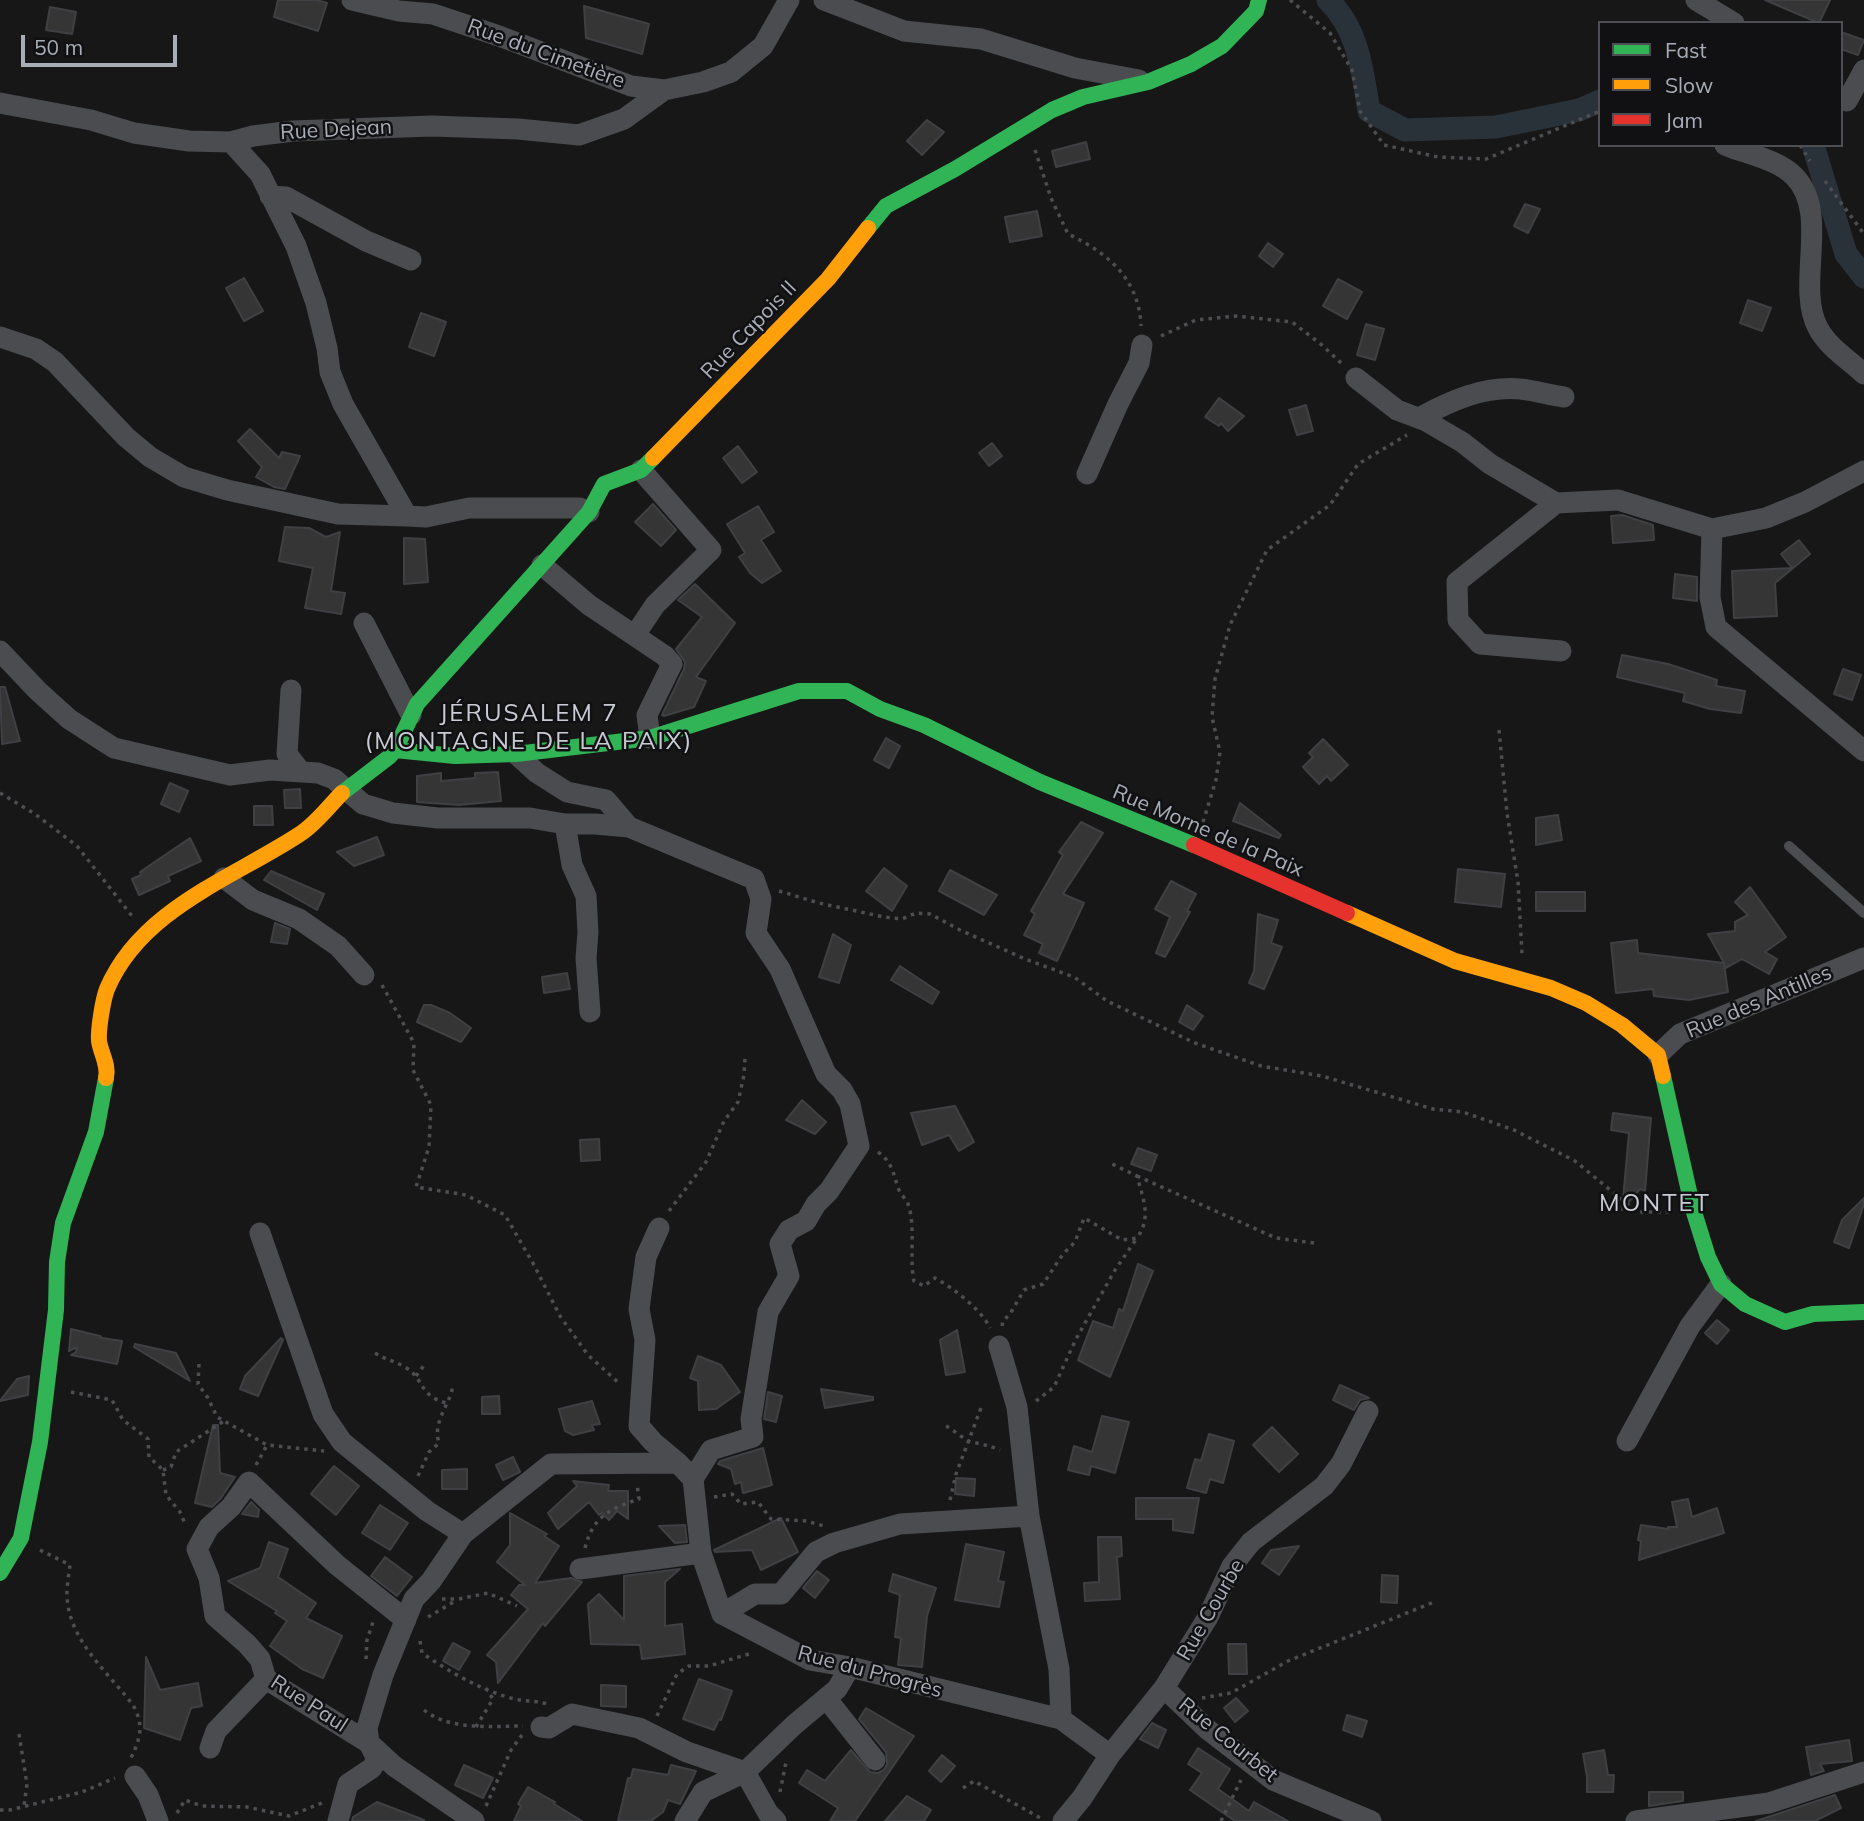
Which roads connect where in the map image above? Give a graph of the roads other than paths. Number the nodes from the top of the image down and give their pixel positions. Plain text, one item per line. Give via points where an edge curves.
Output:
1 (352, 0) edge
2 (789, 0) edge
3 (824, 0) edge
4 (1259, 0) edge
5 (1696, 0) edge
6 (1731, 21) edge
7 (1864, 70) edge
8 (1148, 82) junction
9 (664, 90) junction
10 (0, 103) edge
11 (1851, 104) edge
12 (231, 142) junction
13 (1730, 147) edge
14 (270, 196) junction
15 (411, 260) dead end
16 (0, 337) edge
17 (1142, 345) road end
18 (1864, 374) edge
19 (1356, 378) road end
20 (1564, 397) dead end
21 (1422, 420) junction
22 (641, 470) junction
23 (1864, 471) edge
24 (1087, 474) dead end
25 (1556, 503) junction
26 (589, 512) junction
27 (407, 516) junction
28 (1712, 529) junction
29 (542, 565) junction
30 (364, 623) dead end
31 (635, 635) junction
32 (0, 651) edge
33 (1561, 651) dead end
34 (291, 690) dead end
35 (411, 715) junction
36 (650, 738) junction
37 (395, 750) junction
38 (1864, 751) edge
39 (516, 754) junction
40 (300, 771) junction
41 (345, 790) junction
42 (565, 824) junction
43 (629, 827) junction
44 (1789, 845) dead end
45 (224, 878) junction
46 (1864, 913) edge
47 (1864, 958) edge
48 (364, 975) road end
49 (590, 1012) dead end
50 (1658, 1055) junction
51 (659, 1228) road end
52 (260, 1233) dead end
53 (1721, 1284) junction
54 (1864, 1312) edge
55 (999, 1346) road end
56 (1368, 1411) dead end
57 (639, 1426) junction
58 (1627, 1441) dead end
59 (678, 1463) junction
60 (638, 1464) junction
61 (693, 1479) junction
62 (1029, 1516) junction
63 (463, 1534) junction
64 (701, 1553) junction
65 (580, 1569) road end
66 (0, 1573) edge
67 (722, 1614) junction
68 (404, 1623) junction
69 (850, 1667) junction
70 (266, 1679) junction
71 (1172, 1695) junction
72 (827, 1698) junction
73 (1061, 1719) junction
74 (541, 1727) dead end
75 (369, 1743) junction
76 (210, 1748) dead end
77 (1110, 1755) junction
78 (875, 1759) dead end
79 (745, 1772) junction
80 (1864, 1772) edge
81 (132, 1774) road end
82 (778, 1811) edge
83 (479, 1815) edge
84 (166, 1820) edge
85 (338, 1821) edge
86 (685, 1821) edge
87 (1063, 1821) edge
88 (1371, 1821) edge
89 (1636, 1821) edge

1 - 9 street, Rue du Cimetière via 433,14 631,86
2 - 9 street, Rue du Cimetière via 763,46 731,72
3 - 8 street via 904,31 981,39 1075,68
4 - 8 street, Rue Capois II via 1256,11 1222,46
5 - 6 street
7 - 11 street
8 - 22 street, Rue Capois II via 1083,97 1052,110 886,206 828,279
9 - 12 street, Rue Dejean via 624,119 579,135 432,126 293,131
10 - 12 street, Rue Dejean via 134,133
12 - 14 street via 260,174
13 - 18 street via 1782,167 1807,196 1810,301 1816,327
14 - 15 street via 286,197
14 - 27 street via 296,246 343,404
16 - 27 street via 36,349 55,362 126,437 184,477 338,514
17 - 24 street via 1139,363
19 - 21 street via 1397,410
20 - 21 street via 1520,389 1487,390 1450,402
21 - 25 street
22 - 26 street, Rue Capois II via 604,484
22 - 31 street via 711,550 655,605
23 - 28 street via 1766,518
25 - 28 street via 1618,500
25 - 33 street via 1457,582 1458,620 1480,644
26 - 27 street via 580,508 469,508
26 - 29 street, Rue Capois II
28 - 38 street via 1710,597 1716,627
29 - 31 street via 589,605
29 - 35 street, Rue Capois II
30 - 35 street
31 - 36 street via 672,664 648,715
32 - 40 street via 69,719 114,748 230,775
34 - 40 street via 287,754
35 - 37 street, Rue Capois II
36 - 39 street, Rue Morne de la Paix
36 - 50 street, Rue Morne de la Paix via 799,691 847,691 1040,782 1455,961 1551,988 1586,1003
37 - 39 street, Rue Morne de la Paix via 454,756
37 - 41 street, Rue Capois II
39 - 43 street via 568,792 606,800
40 - 41 street via 334,779
41 - 42 street via 363,804 393,813 530,818
41 - 45 street, Rue Capois II via 303,832
42 - 43 street
42 - 49 street via 572,864 586,896
43 - 61 street via 754,879 761,898 756,933 780,969 827,1074 850,1104 859,1146 806,1221 789,1230 780,1244 789,1276 768,1312 751,1419 753,1437 711,1450
44 - 46 lane
45 - 48 street via 253,900 299,919 338,946
45 - 66 street, Rue Capois II via 146,934 125,955 106,991 99,1040 107,1072 96,1132 63,1223 40,1442 21,1538
47 - 50 street, Rue des Antilles via 1680,1034
50 - 53 street via 1693,1209
51 - 57 street via 646,1257 639,1309 645,1340
52 - 63 street via 323,1414 342,1442
53 - 54 street via 1745,1304 1785,1322 1813,1314
53 - 58 street via 1690,1326
55 - 62 street via 1017,1407
56 - 71 street, Rue Courbe via 1341,1464 1324,1486 1251,1542 1232,1566
57 - 59 street
57 - 60 street
59 - 60 street
59 - 61 street
60 - 63 street via 551,1464
61 - 64 street
62 - 67 street via 900,1524 834,1543 816,1552 781,1594 755,1594
62 - 73 street via 1059,1669
63 - 68 street via 414,1599
64 - 65 street
64 - 67 street
67 - 69 street, Rue du Progrès via 810,1660
68 - 70 street, Rue Paul via 249,1482 209,1527 198,1549 209,1578 215,1616 260,1659
68 - 75 street via 367,1728
69 - 72 street
69 - 73 street, Rue du Progrès
70 - 75 street, Rue Paul
70 - 76 street via 216,1731
71 - 77 street, Rue Courbe
71 - 88 street, Rue Courbet via 1273,1780
72 - 78 street
72 - 79 street
73 - 77 street, Rue du Progrès
74 - 79 street via 549,1728 572,1714 639,1728 687,1752
75 - 83 street, Rue Paul via 394,1766
75 - 85 street via 377,1759 372,1768 348,1784
77 - 87 street, Rue Courbe
79 - 82 street via 768,1812
79 - 86 street via 703,1793
80 - 89 street via 1769,1802
81 - 84 street

